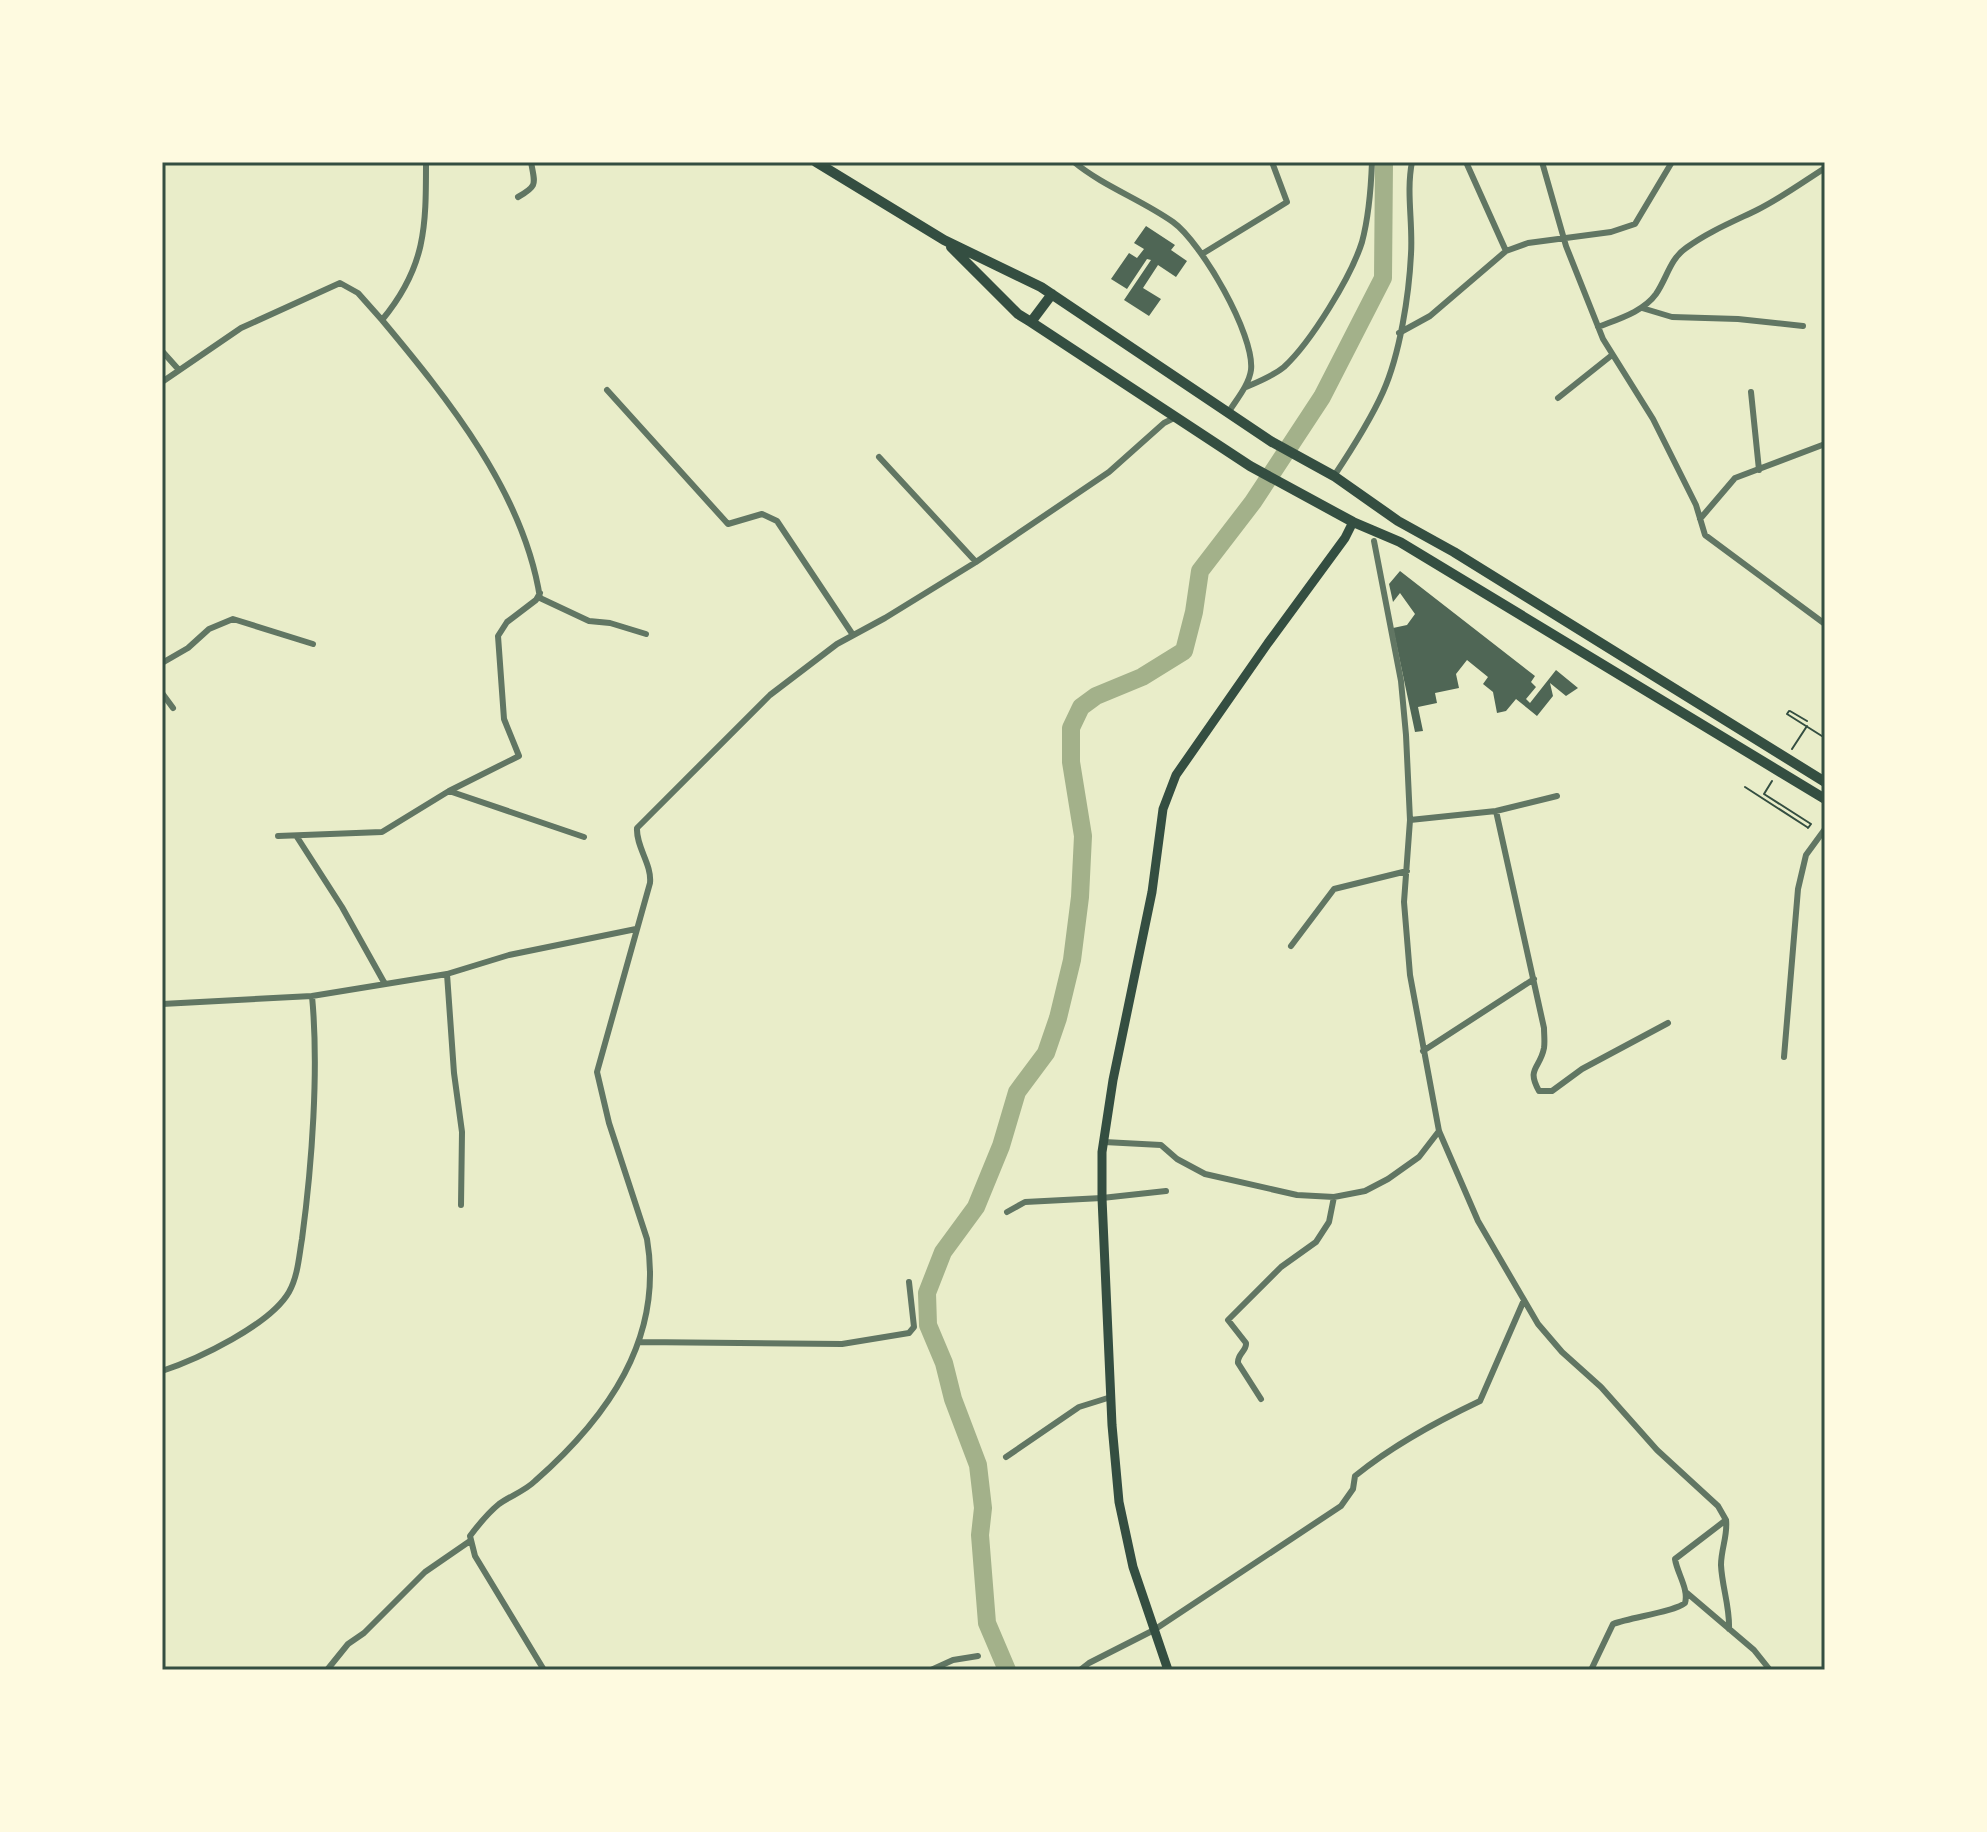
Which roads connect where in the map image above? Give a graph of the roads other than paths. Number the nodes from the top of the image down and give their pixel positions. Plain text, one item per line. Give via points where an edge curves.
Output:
1 (426, 162) edge
2 (531, 162) edge
3 (816, 162) edge
4 (1074, 162) edge
5 (1272, 162) edge
6 (1372, 162) edge
7 (1412, 162) edge
8 (1466, 162) edge
9 (1542, 162) edge
10 (1672, 162) edge
11 (1825, 168) edge
12 (518, 197) dead end
13 (944, 240) junction
14 (1564, 240) junction
15 (1506, 251) junction
16 (1202, 254) junction
17 (1052, 294) junction
18 (1642, 308) junction
19 (382, 320) junction
20 (1031, 322) junction
21 (1803, 326) dead end
22 (1598, 327) junction
23 (1399, 333) junction
24 (162, 351) edge
25 (1612, 355) junction
26 (179, 370) junction
27 (162, 382) edge
28 (1244, 388) junction
29 (607, 390) dead end
30 (1751, 392) dead end
31 (1558, 398) dead end
32 (1228, 413) junction
33 (1176, 417) junction
34 (1825, 444) edge
35 (879, 457) dead end
36 (1759, 470) junction
37 (1334, 476) junction
38 (1700, 519) junction
39 (1353, 522) junction
40 (1374, 541) dead end
41 (976, 562) junction
42 (540, 593) junction
43 (1825, 624) edge
44 (646, 634) dead end
45 (853, 635) junction
46 (313, 644) dead end
47 (162, 663) edge
48 (162, 693) edge
49 (173, 708) dead end
50 (1825, 782) edge
51 (449, 791) junction
52 (1557, 796) dead end
53 (1825, 799) edge
54 (1496, 811) junction
55 (1410, 820) junction
56 (1825, 829) edge
57 (278, 836) dead end
58 (297, 837) junction
59 (584, 837) dead end
60 (1407, 871) junction
61 (636, 929) junction
62 (1291, 946) dead end
63 (447, 974) junction
64 (1534, 979) junction
65 (385, 984) junction
66 (312, 996) junction
67 (162, 1004) edge
68 (1668, 1023) dead end
69 (1423, 1051) junction
70 (1784, 1057) dead end
71 (1439, 1131) junction
72 (1104, 1142) junction
73 (1166, 1191) dead end
74 (1334, 1197) junction
75 (1102, 1198) junction
76 (461, 1205) dead end
77 (1007, 1212) dead end
78 (909, 1282) dead end
79 (1524, 1300) junction
80 (640, 1342) junction
81 (162, 1371) edge
82 (1111, 1397) junction
83 (1261, 1399) dead end
84 (1006, 1457) dead end
85 (1726, 1520) junction
86 (470, 1541) junction
87 (1687, 1593) junction
88 (1729, 1629) junction
89 (1154, 1630) junction
90 (978, 1656) dead end
91 (327, 1670) edge
92 (544, 1670) edge
93 (931, 1670) edge
94 (1080, 1670) edge
95 (1168, 1670) edge
96 (1591, 1670) edge
97 (1770, 1670) edge

1 - 19 street via 425,222 416,268
2 - 12 street via 533,189
3 - 13 highway
4 - 16 street via 1176,224
5 - 16 street via 1287,202
6 - 28 street via 1361,243 1344,282 1299,350 1282,368
7 - 23 street via 1411,255
8 - 15 street
9 - 14 street
10 - 14 street via 1635,224
11 - 18 street via 1675,256 1656,294
13 - 17 highway
13 - 20 highway
14 - 15 street
14 - 22 street
15 - 23 street via 1430,316
16 - 28 street via 1222,284 1251,358
17 - 20 highway
17 - 32 highway
18 - 21 street via 1672,317
18 - 22 street
19 - 26 street via 358,293 340,283 241,328
19 - 42 street via 486,458 514,513
20 - 33 highway
22 - 25 street
23 - 37 street via 1382,393
24 - 26 street
25 - 31 street
25 - 38 street via 1653,419
26 - 27 street
28 - 32 street
29 - 45 street via 728,524 762,514 777,521
30 - 36 street
32 - 37 highway
33 - 39 highway via 1250,466
33 - 41 street via 1109,472
34 - 36 street
35 - 41 street
36 - 38 street via 1735,478
37 - 50 highway via 1398,521
38 - 43 street via 1713,543
39 - 53 highway via 1400,542
39 - 72 main road via 1168,792
40 - 55 street via 1401,681
41 - 45 street
42 - 44 street via 540,598 589,621
42 - 51 street via 498,636 504,719 519,756
45 - 61 street via 770,695 640,824 636,832 651,875
46 - 47 street via 233,619 209,629
48 - 49 street
51 - 58 street via 382,832
51 - 59 street
52 - 54 street
54 - 55 street
54 - 64 street
55 - 60 street
56 - 70 street via 1806,855 1798,889
57 - 58 street
58 - 65 street
60 - 62 street via 1334,889
60 - 69 street via 1410,975
61 - 63 street via 509,955
61 - 80 street via 597,1072 650,1257 651,1295
63 - 65 street
63 - 76 street via 462,1132
64 - 68 street via 1544,1028 1544,1049 1533,1071 1539,1091 1552,1091
64 - 69 street
65 - 66 street
66 - 67 street
66 - 81 street via 308,1196 289,1293 273,1311 218,1348
69 - 71 street
71 - 74 street via 1419,1157 1388,1179 1365,1191
71 - 79 street via 1478,1221
72 - 74 street via 1161,1145 1205,1174 1297,1195
72 - 75 main road
73 - 75 street
74 - 83 street via 1329,1222 1316,1242 1281,1267 1228,1320 1246,1343 1238,1363
75 - 77 street via 1025,1202
75 - 82 main road
78 - 80 street via 914,1327 909,1333 842,1344
79 - 85 street via 1562,1352 1718,1506
79 - 89 street via 1480,1401 1429,1425 1366,1467 1355,1476 1341,1506
80 - 86 street via 599,1415 532,1484 479,1524
82 - 84 street via 1079,1407
82 - 89 main road via 1121,1514
85 - 87 street via 1677,1556
85 - 88 street via 1721,1565
86 - 91 street via 425,1572
86 - 92 street
87 - 88 street
87 - 96 street via 1681,1607 1613,1624
88 - 97 street
89 - 94 street
89 - 95 main road
90 - 93 street

